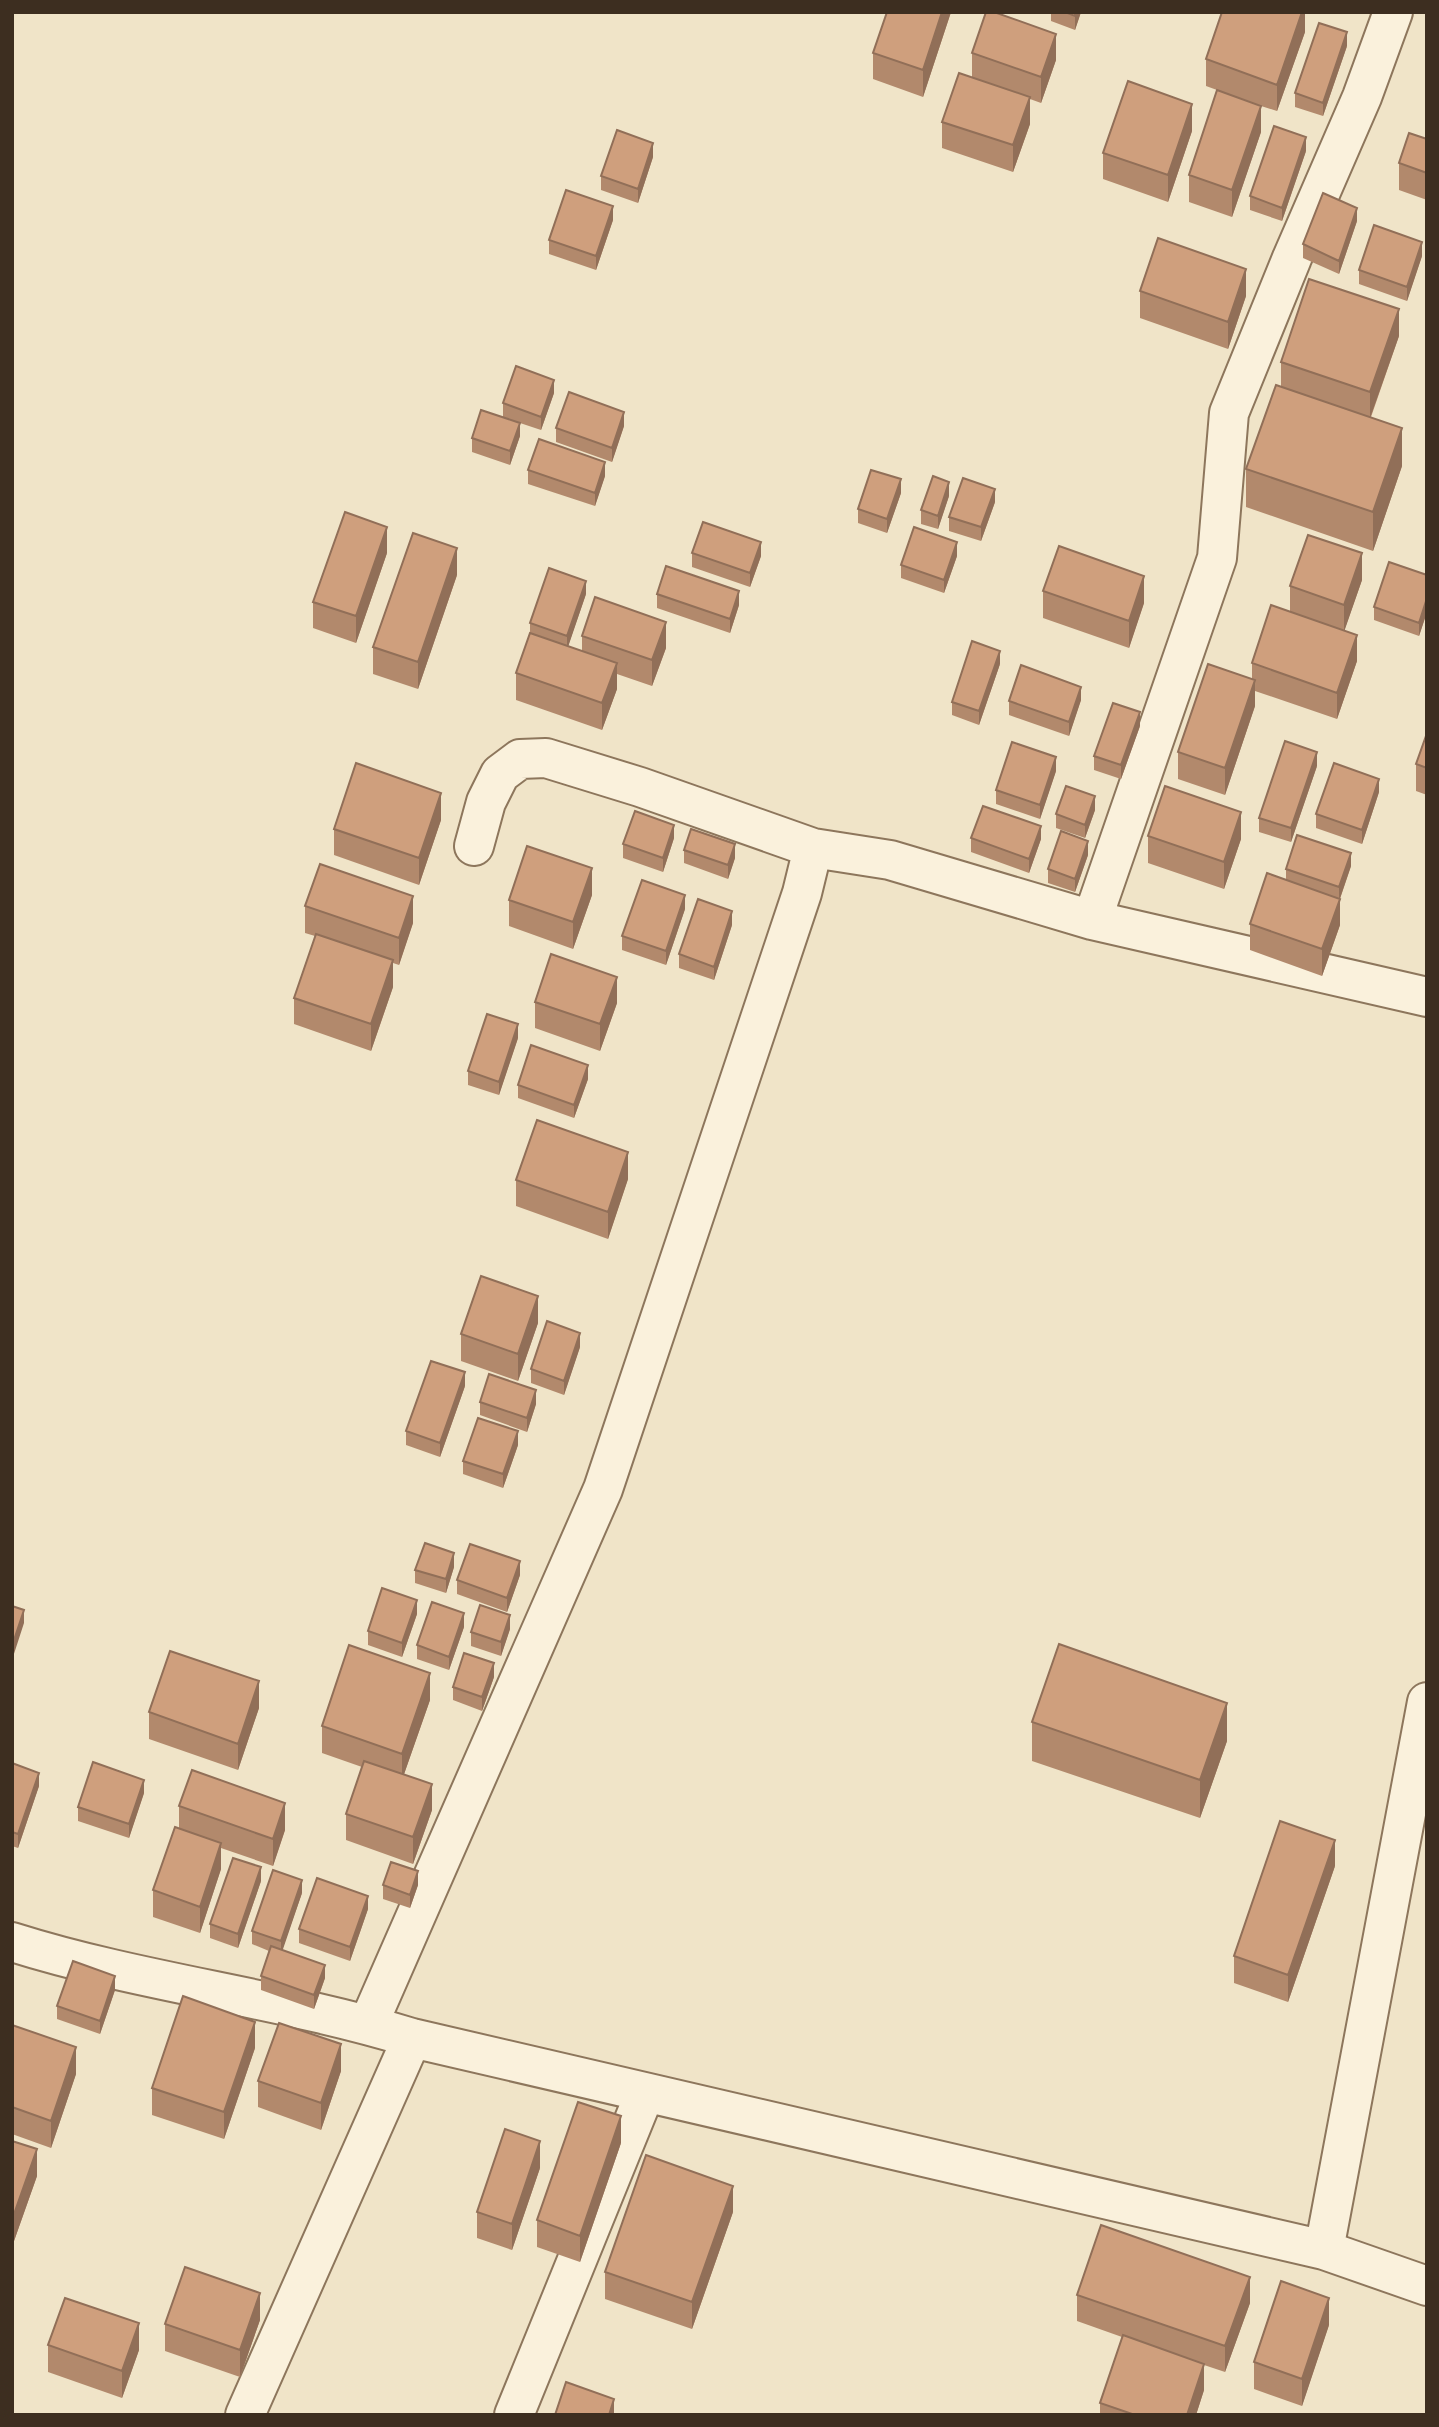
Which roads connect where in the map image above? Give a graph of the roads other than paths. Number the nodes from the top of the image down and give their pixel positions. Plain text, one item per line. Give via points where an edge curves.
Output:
1 (1393, 12) edge
2 (474, 846) dead end
3 (813, 848) junction
4 (1092, 920) junction
5 (1427, 997) edge
6 (1427, 1702) edge
7 (12, 1942) edge
8 (368, 2025) junction
9 (412, 2039) junction
10 (645, 2093) junction
11 (1324, 2250) junction
12 (1427, 2286) edge
13 (245, 2415) edge
14 (514, 2415) edge

1 - 4 street via 1229,413 1217,558
2 - 3 street via 486,802 500,774 520,759 546,758
3 - 4 street via 890,860
3 - 8 street via 803,893 603,1489
4 - 5 street
6 - 11 street
7 - 8 street
8 - 9 street
9 - 10 street
9 - 13 street
10 - 11 street
10 - 14 street
11 - 12 street

